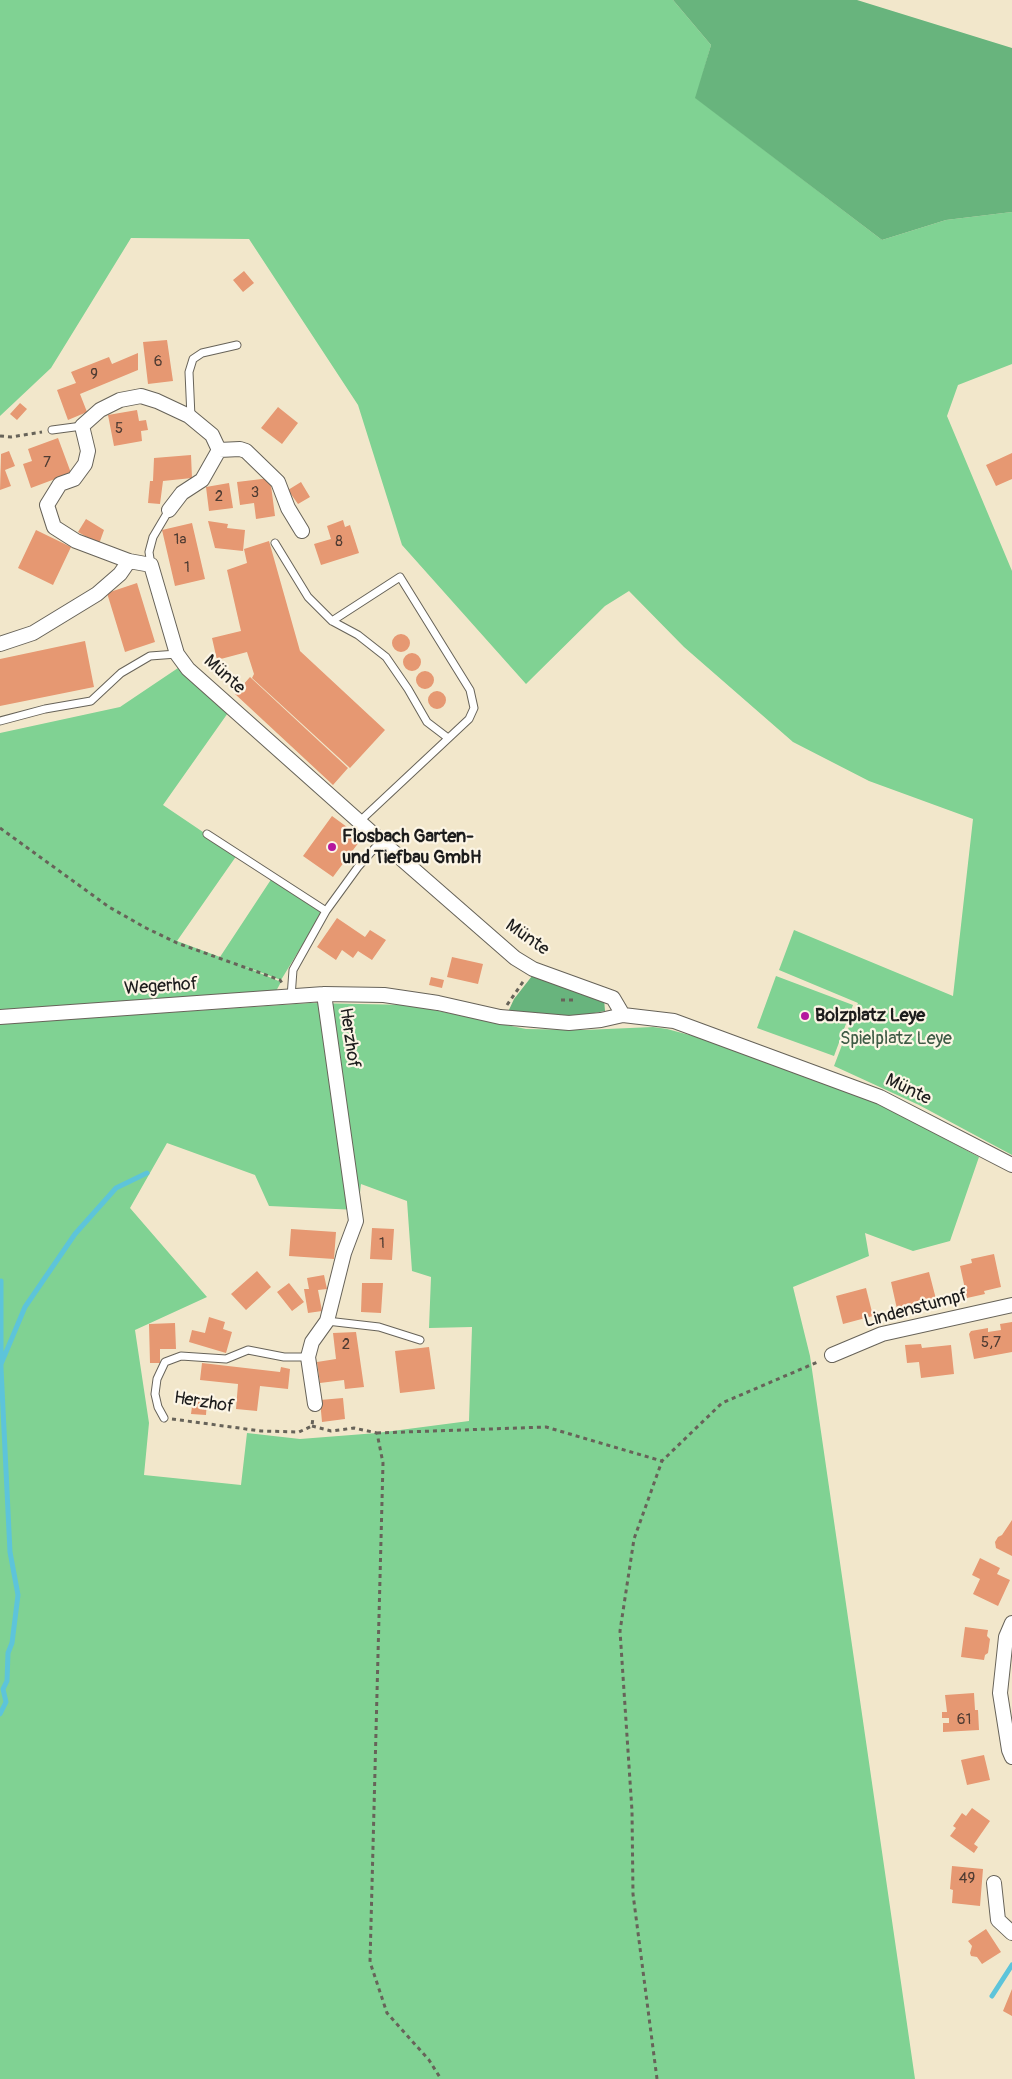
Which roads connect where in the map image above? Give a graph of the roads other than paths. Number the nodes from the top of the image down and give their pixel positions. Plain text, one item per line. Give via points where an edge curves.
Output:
1 (238, 345) dead end
2 (191, 418) junction
3 (82, 426) junction
4 (52, 430) road end
5 (220, 450) junction
6 (169, 510) joint
7 (302, 531) dead end
8 (275, 543) dead end
9 (129, 561) junction
10 (151, 565) junction
11 (332, 621) junction
12 (0, 644) edge
13 (178, 654) junction
14 (0, 721) edge
15 (448, 738) junction
16 (360, 821) junction
17 (207, 834) dead end
18 (381, 841) junction
19 (326, 911) junction
20 (324, 994) junction
21 (291, 997) junction
22 (622, 1015) junction
23 (0, 1017) edge
24 (1012, 1165) edge
25 (1012, 1305) edge
26 (327, 1321) junction
27 (420, 1340) dead end
28 (832, 1355) road end
29 (308, 1357) junction
30 (315, 1404) road end
31 (164, 1418) road end
32 (1012, 1623) edge
33 (1012, 1757) edge
34 (994, 1883) dead end
35 (1012, 1933) edge

1 - 2 lane via 202,353 194,359 189,372
2 - 3 street via 141,396 120,400 100,410
2 - 5 street via 212,435
3 - 4 lane
3 - 9 street via 88,451 84,464 74,479 60,484 47,505 54,527 76,541
5 - 6 street, Münte via 202,480 182,493
5 - 7 street via 240,449 259,463 278,482
6 - 10 lane, Münte via 153,537 149,552
8 - 11 lane via 308,597
9 - 10 street
9 - 12 street via 120,574 97,594 33,633
10 - 13 street, Münte
11 - 15 lane via 358,635 386,657 427,722
11 - 15 lane via 400,578 470,690 474,708 469,719
13 - 14 lane via 150,656 121,673 91,701
13 - 16 street, Münte via 188,669
15 - 16 lane
16 - 18 street, Münte
17 - 19 lane
18 - 19 lane
18 - 22 street, Münte via 532,969 613,998
19 - 21 lane via 293,970
20 - 21 street, Wegerhof
20 - 22 street, Wegerhof via 384,995 500,1017 569,1023
20 - 26 street, Herzhof via 356,1221 344,1253
21 - 23 street, Wegerhof
22 - 24 street, Münte via 674,1020 846,1084 898,1105
25 - 28 street, Lindenstumpf via 882,1334
26 - 27 lane via 379,1327
26 - 29 street, Herzhof via 312,1342
29 - 30 street
29 - 31 lane, Herzhof via 284,1357 248,1350 226,1359 181,1356 165,1362 157,1379 155,1394
32 - 33 street via 1006,1637 1000,1693
34 - 35 street via 998,1920

